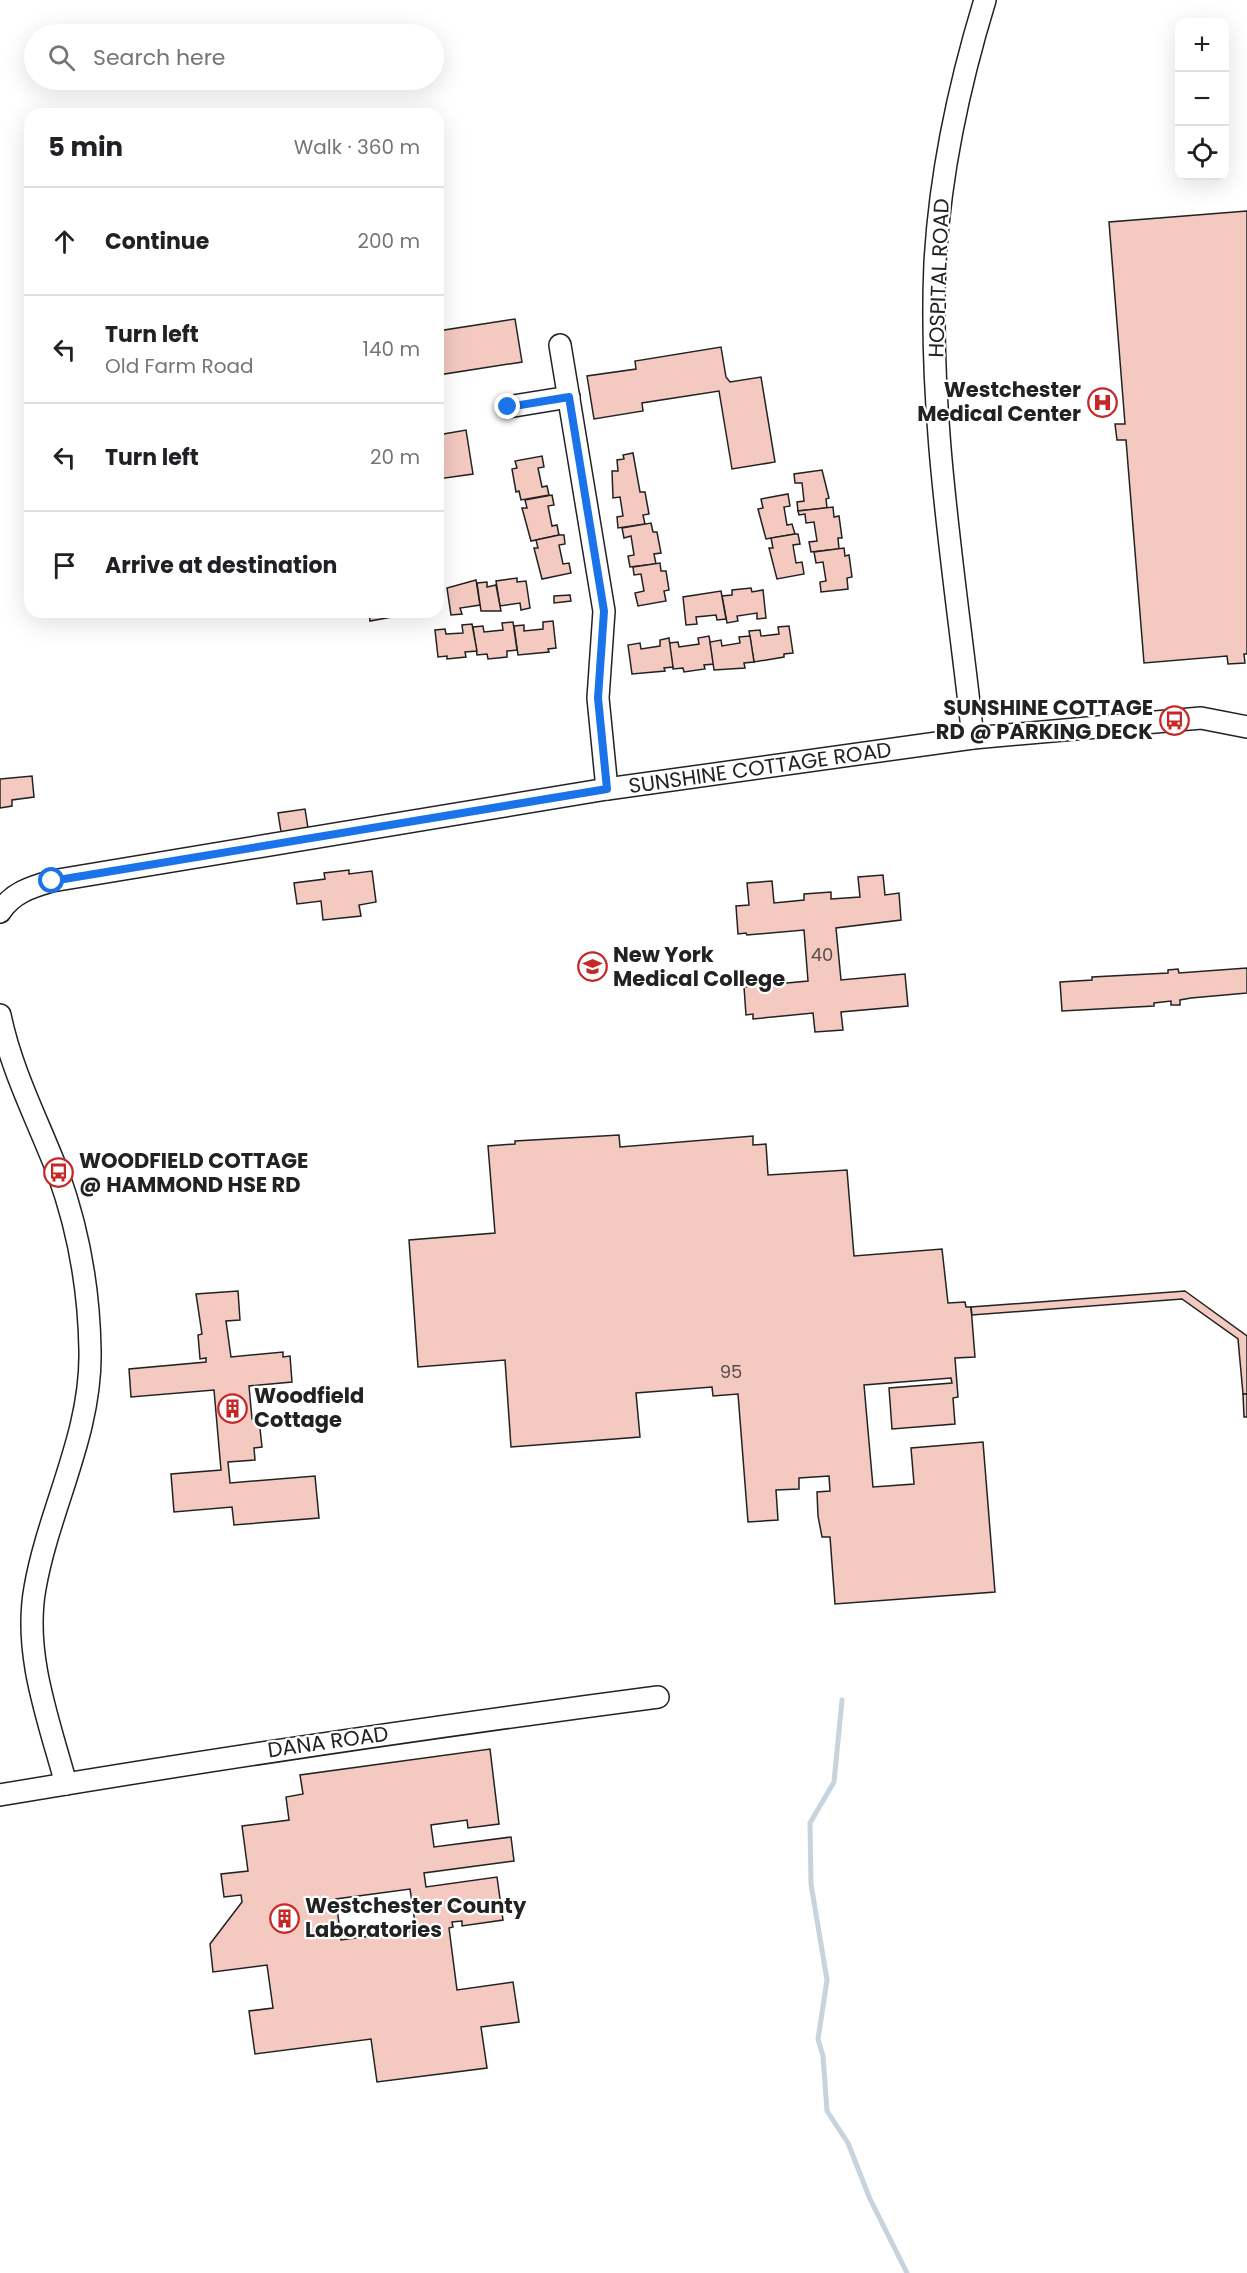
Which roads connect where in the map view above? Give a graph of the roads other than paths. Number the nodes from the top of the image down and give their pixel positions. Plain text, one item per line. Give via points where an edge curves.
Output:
1 (985, 0) edge
2 (560, 345) dead end
3 (569, 397) junction
4 (508, 407) dead end
5 (1247, 727) edge
6 (973, 738) junction
7 (607, 789) junction
8 (0, 912) edge
9 (0, 1015) edge
10 (658, 1697) dead end
11 (66, 1784) junction
12 (0, 1795) edge

1 - 6 street, HOSPITAL ROAD via 952,128 940,214 934,318 938,415
2 - 3 street
3 - 4 street
3 - 7 street via 604,611 598,698
5 - 6 street, SUNSHINE COTTAGE ROAD via 1201,718
6 - 7 street, SUNSHINE COTTAGE ROAD
7 - 8 street, SUNSHINE COTTAGE ROAD via 52,881 26,889
9 - 11 street via 75,1225 89,1315 86,1398 76,1448 43,1551 34,1590 32,1630 41,1695
10 - 11 street, DANA ROAD via 465,1722
11 - 12 street, DANA ROAD

